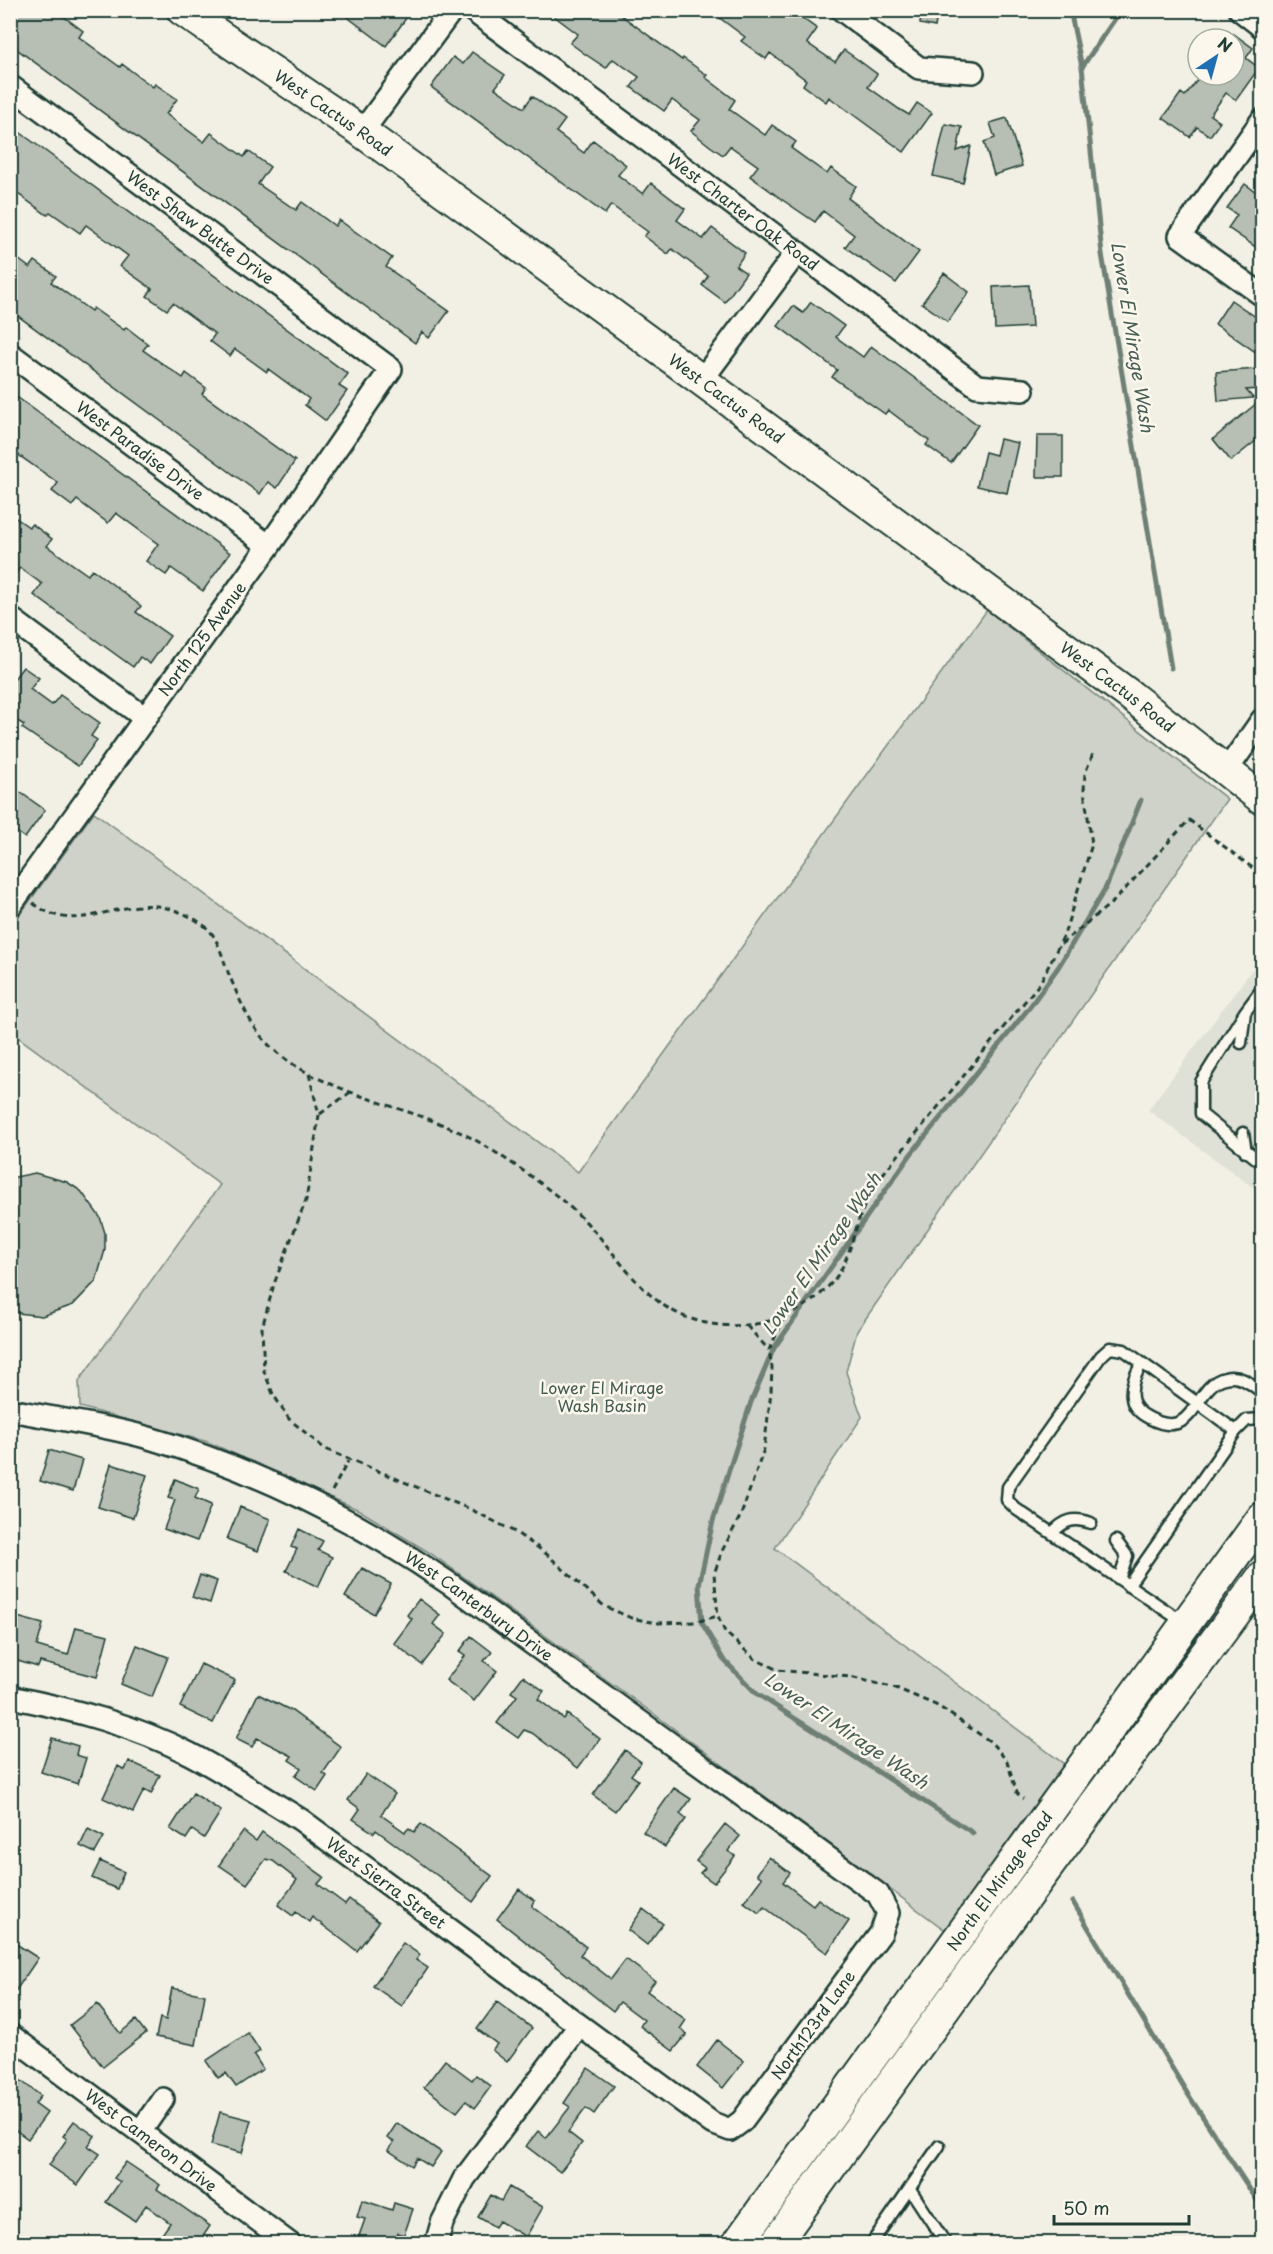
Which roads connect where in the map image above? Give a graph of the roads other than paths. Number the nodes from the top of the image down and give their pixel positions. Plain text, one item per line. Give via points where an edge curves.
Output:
1 (182, 10) edge
2 (452, 10) edge
3 (472, 10) edge
4 (842, 10) edge
5 (1240, 10) edge
6 (1263, 27) edge
7 (973, 72) dead end
8 (10, 86) edge
9 (1263, 120) edge
10 (362, 132) junction
11 (797, 252) junction
12 (1263, 295) edge
13 (10, 354) edge
14 (391, 369) joint
15 (701, 381) junction
16 (1023, 390) dead end
17 (269, 546) junction
18 (10, 618) edge
19 (145, 718) junction
20 (1263, 720) edge
21 (1227, 770) junction
22 (1263, 799) edge
23 (14, 895) edge
24 (1263, 989) edge
25 (1245, 1012) junction
26 (1241, 1043) dead end
27 (1244, 1133) dead end
28 (1246, 1152) junction
29 (1263, 1162) edge
30 (1142, 1363) junction
31 (1263, 1392) edge
32 (1198, 1404) junction
33 (10, 1410) edge
34 (1263, 1419) edge
35 (1236, 1431) junction
36 (1263, 1518) edge
37 (1091, 1523) dead end
38 (1052, 1533) junction
39 (1116, 1541) dead end
40 (1263, 1576) edge
41 (1124, 1582) junction
42 (1186, 1624) junction
43 (10, 1697) edge
44 (888, 1913) joint
45 (579, 2026) junction
46 (10, 2035) edge
47 (163, 2099) dead end
48 (730, 2130) joint
49 (140, 2132) junction
50 (939, 2146) dead end
51 (910, 2189) junction
52 (291, 2244) edge
53 (436, 2244) edge
54 (737, 2244) edge
55 (775, 2244) edge
56 (871, 2244) edge
57 (946, 2244) edge

1 - 10 main road, West Cactus Road
2 - 10 street
3 - 11 street, West Charter Oak Road
4 - 7 street via 919,68
5 - 6 street
8 - 14 street, West Shaw Butte Drive
9 - 12 street via 1180,236
10 - 15 main road, West Cactus Road
11 - 15 street
11 - 16 street, West Charter Oak Road via 977,386
13 - 17 street, West Paradise Drive
14 - 17 street, North 125 Avenue
15 - 21 main road, West Cactus Road
17 - 19 street, North 125 Avenue
18 - 19 street
19 - 23 street, North 125 Avenue
20 - 21 street
21 - 22 main road, West Cactus Road
24 - 25 lane
25 - 26 lane
25 - 28 lane via 1201,1082 1201,1114
27 - 28 lane
28 - 29 lane
30 - 32 lane
30 - 32 lane via 1131,1396 1134,1406 1147,1418 1166,1425 1177,1423
30 - 38 lane via 1124,1350 1110,1348 1101,1356 1008,1487 1007,1500
31 - 32 lane via 1238,1377 1223,1378
32 - 35 lane
33 - 44 street, West Canterbury Drive via 148,1438 289,1489 396,1547 878,1894
34 - 35 lane via 1247,1420
35 - 41 lane
36 - 42 main road, North El Mirage Road
37 - 38 lane via 1064,1520
38 - 41 lane
39 - 41 lane via 1127,1556
40 - 55 main road, North El Mirage Road
41 - 42 lane
42 - 54 main road, North El Mirage Road
43 - 45 street, West Sierra Street via 94,1716 189,1753 301,1820
44 - 48 street, North123rd Lane via 881,1933 742,2121
45 - 48 street, West Sierra Street via 712,2123
45 - 53 street via 464,2179
46 - 49 street, West Cameron Drive
47 - 49 street
49 - 52 street, West Cameron Drive
50 - 51 lane
51 - 56 lane
51 - 57 lane

